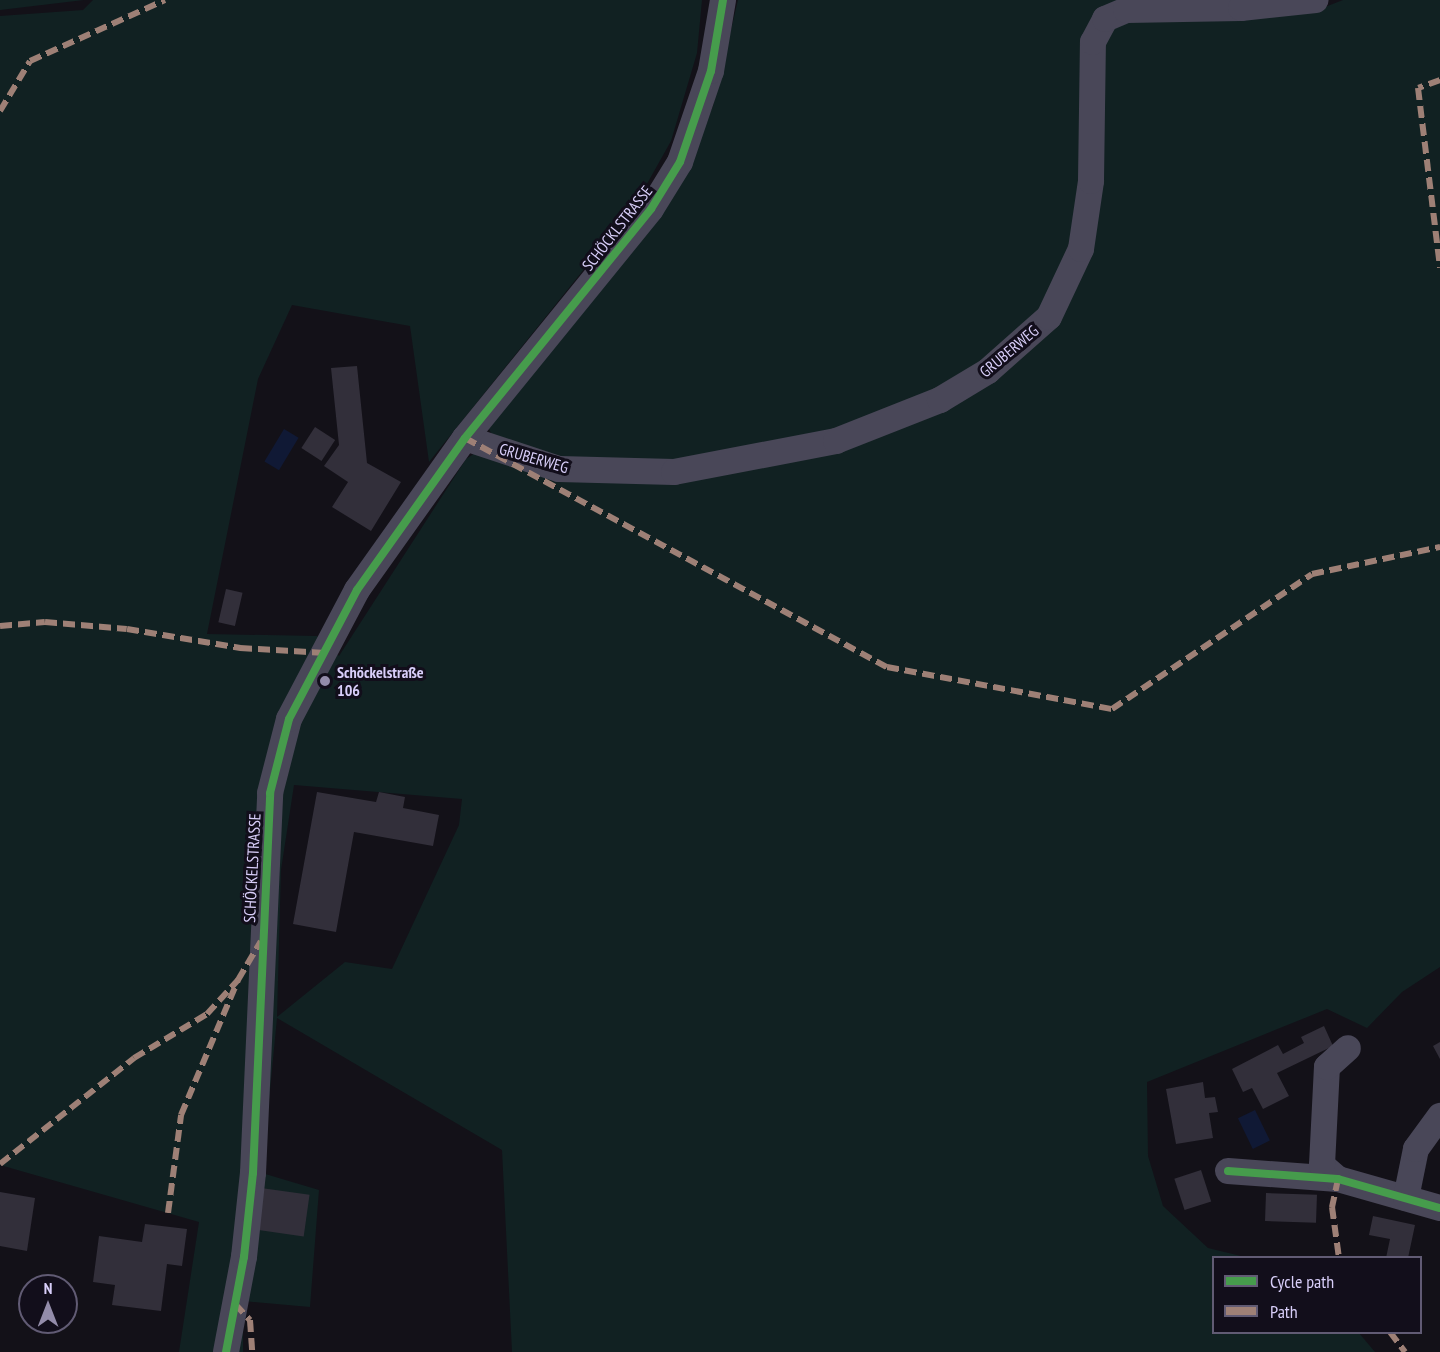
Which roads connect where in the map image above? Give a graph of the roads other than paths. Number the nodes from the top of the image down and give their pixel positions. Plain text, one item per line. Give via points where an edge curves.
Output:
1 (723, 0) edge
2 (1316, 0) edge
3 (465, 438) junction
4 (1348, 1048) dead end
5 (1440, 1116) edge
6 (1228, 1171) dead end
7 (1338, 1179) junction
8 (1406, 1198) junction
9 (1440, 1208) edge
10 (226, 1352) edge

1 - 3 street, SCHÖCKLSTRASSE via 711,71 680,162 651,210
2 - 3 street, GRUBERWEG via 1241,8 1126,10 1105,19 1093,42 1091,181 1081,249 1049,317 988,371 940,400 836,441 674,472 559,468
3 - 10 street, SCHÖCKELSTRASSE via 357,590 289,719 270,793 253,1173 244,1257
4 - 7 street via 1327,1067 1322,1165
5 - 8 street via 1416,1149
6 - 7 street
7 - 8 street
8 - 9 street

